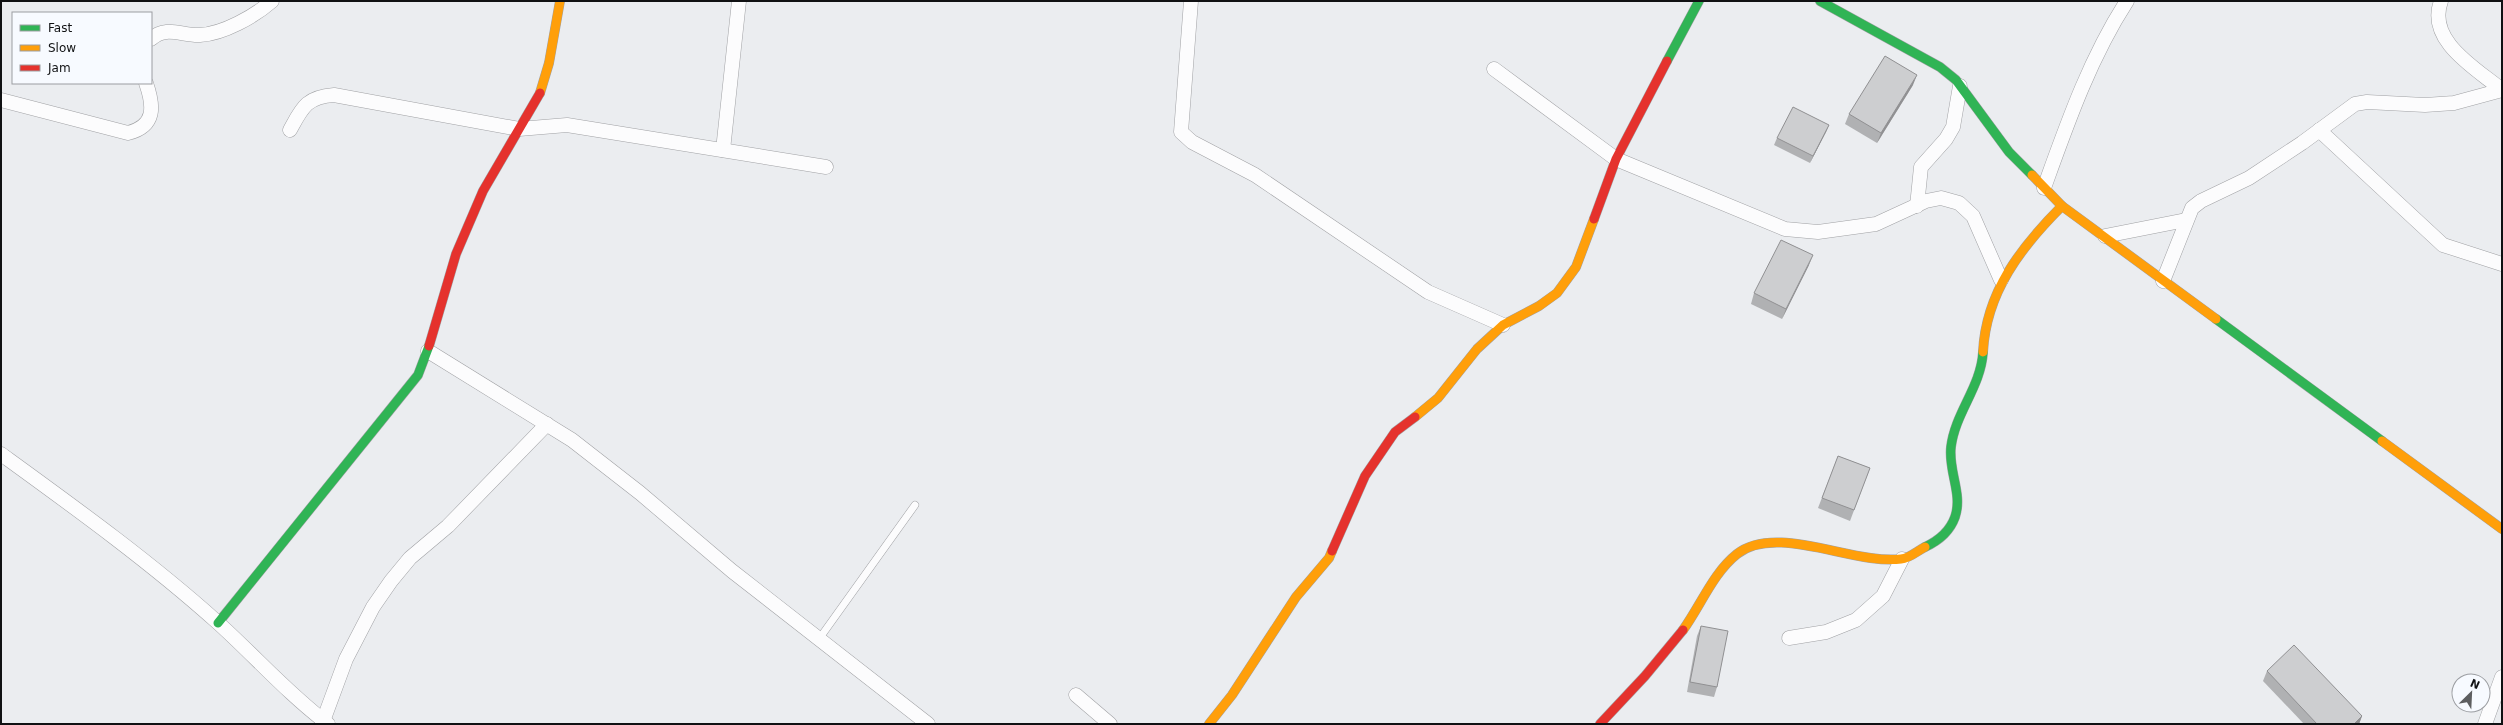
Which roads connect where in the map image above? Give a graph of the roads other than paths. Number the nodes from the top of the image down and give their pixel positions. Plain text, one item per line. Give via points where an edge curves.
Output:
1 (272, 1) edge
2 (560, 1) edge
3 (739, 1) edge
4 (1191, 1) edge
5 (1699, 1) edge
6 (1820, 1) edge
7 (2127, 1) edge
8 (2441, 1) edge
9 (152, 38) edge
10 (1494, 69) dead end
11 (146, 84) edge
12 (1960, 86) junction
13 (2502, 90) edge
14 (1, 100) edge
15 (520, 129) junction
16 (290, 130) dead end
17 (2319, 130) junction
18 (722, 150) junction
19 (1616, 160) junction
20 (826, 167) dead end
21 (2044, 188) junction
22 (1917, 206) junction
23 (2062, 206) junction
24 (2186, 220) junction
25 (2105, 236) junction
26 (2502, 264) edge
27 (2001, 280) junction
28 (2163, 281) junction
29 (1503, 325) junction
30 (428, 351) junction
31 (547, 424) junction
32 (1, 454) edge
33 (915, 505) dead end
34 (2502, 529) edge
35 (1902, 559) junction
36 (218, 622) junction
37 (1790, 638) dead end
38 (819, 639) junction
39 (2502, 677) edge
40 (1076, 695) dead end
41 (324, 723) edge
42 (928, 724) edge
43 (1110, 724) edge
44 (1209, 724) edge
45 (1600, 724) edge
46 (2485, 724) edge

1 - 9 street via 256,15 202,35 168,30 157,33
2 - 15 street via 548,63 538,98
3 - 18 street
4 - 29 street via 1181,132 1192,142 1255,175 1428,292
5 - 19 street
6 - 12 street via 1930,61 1956,80
7 - 21 street via 2088,73
8 - 13 street via 2439,26 2450,47
10 - 19 street
11 - 14 street via 153,109 147,124 128,133
12 - 21 street via 2009,152
12 - 22 street via 1953,127 1946,139 1921,167
13 - 17 street via 2454,103 2355,104
15 - 16 street via 334,95 319,96 304,105
15 - 18 street via 567,125
15 - 30 street via 483,191 456,254
17 - 24 street via 2250,178 2201,201 2192,208
17 - 26 street via 2443,245
18 - 20 street
19 - 22 street via 1785,229 1818,232 1876,224
19 - 29 street via 1576,267 1557,293 1539,306
21 - 23 street
22 - 27 street via 1926,201 1942,198 1959,203 1973,216
23 - 25 street
23 - 27 street via 2036,231
24 - 25 street
24 - 28 street
25 - 28 street
27 - 35 street via 1986,322 1980,376 1956,429 1952,445 1950,462 1958,492 1958,512 1948,531 1933,543
28 - 34 street
29 - 44 street via 1477,349 1438,398 1396,432 1365,476 1329,558 1296,597 1232,695
30 - 31 street
30 - 36 street via 418,375
31 - 38 street via 640,492 732,571
31 - 41 street via 448,526 410,558 391,582 373,607 346,659
32 - 36 street
33 - 38 lane
35 - 37 street via 1883,596 1856,620 1826,632
35 - 45 street via 1856,556 1772,543 1746,549 1724,567 1686,625 1634,690
36 - 41 street
38 - 42 street
39 - 46 street
40 - 43 street

